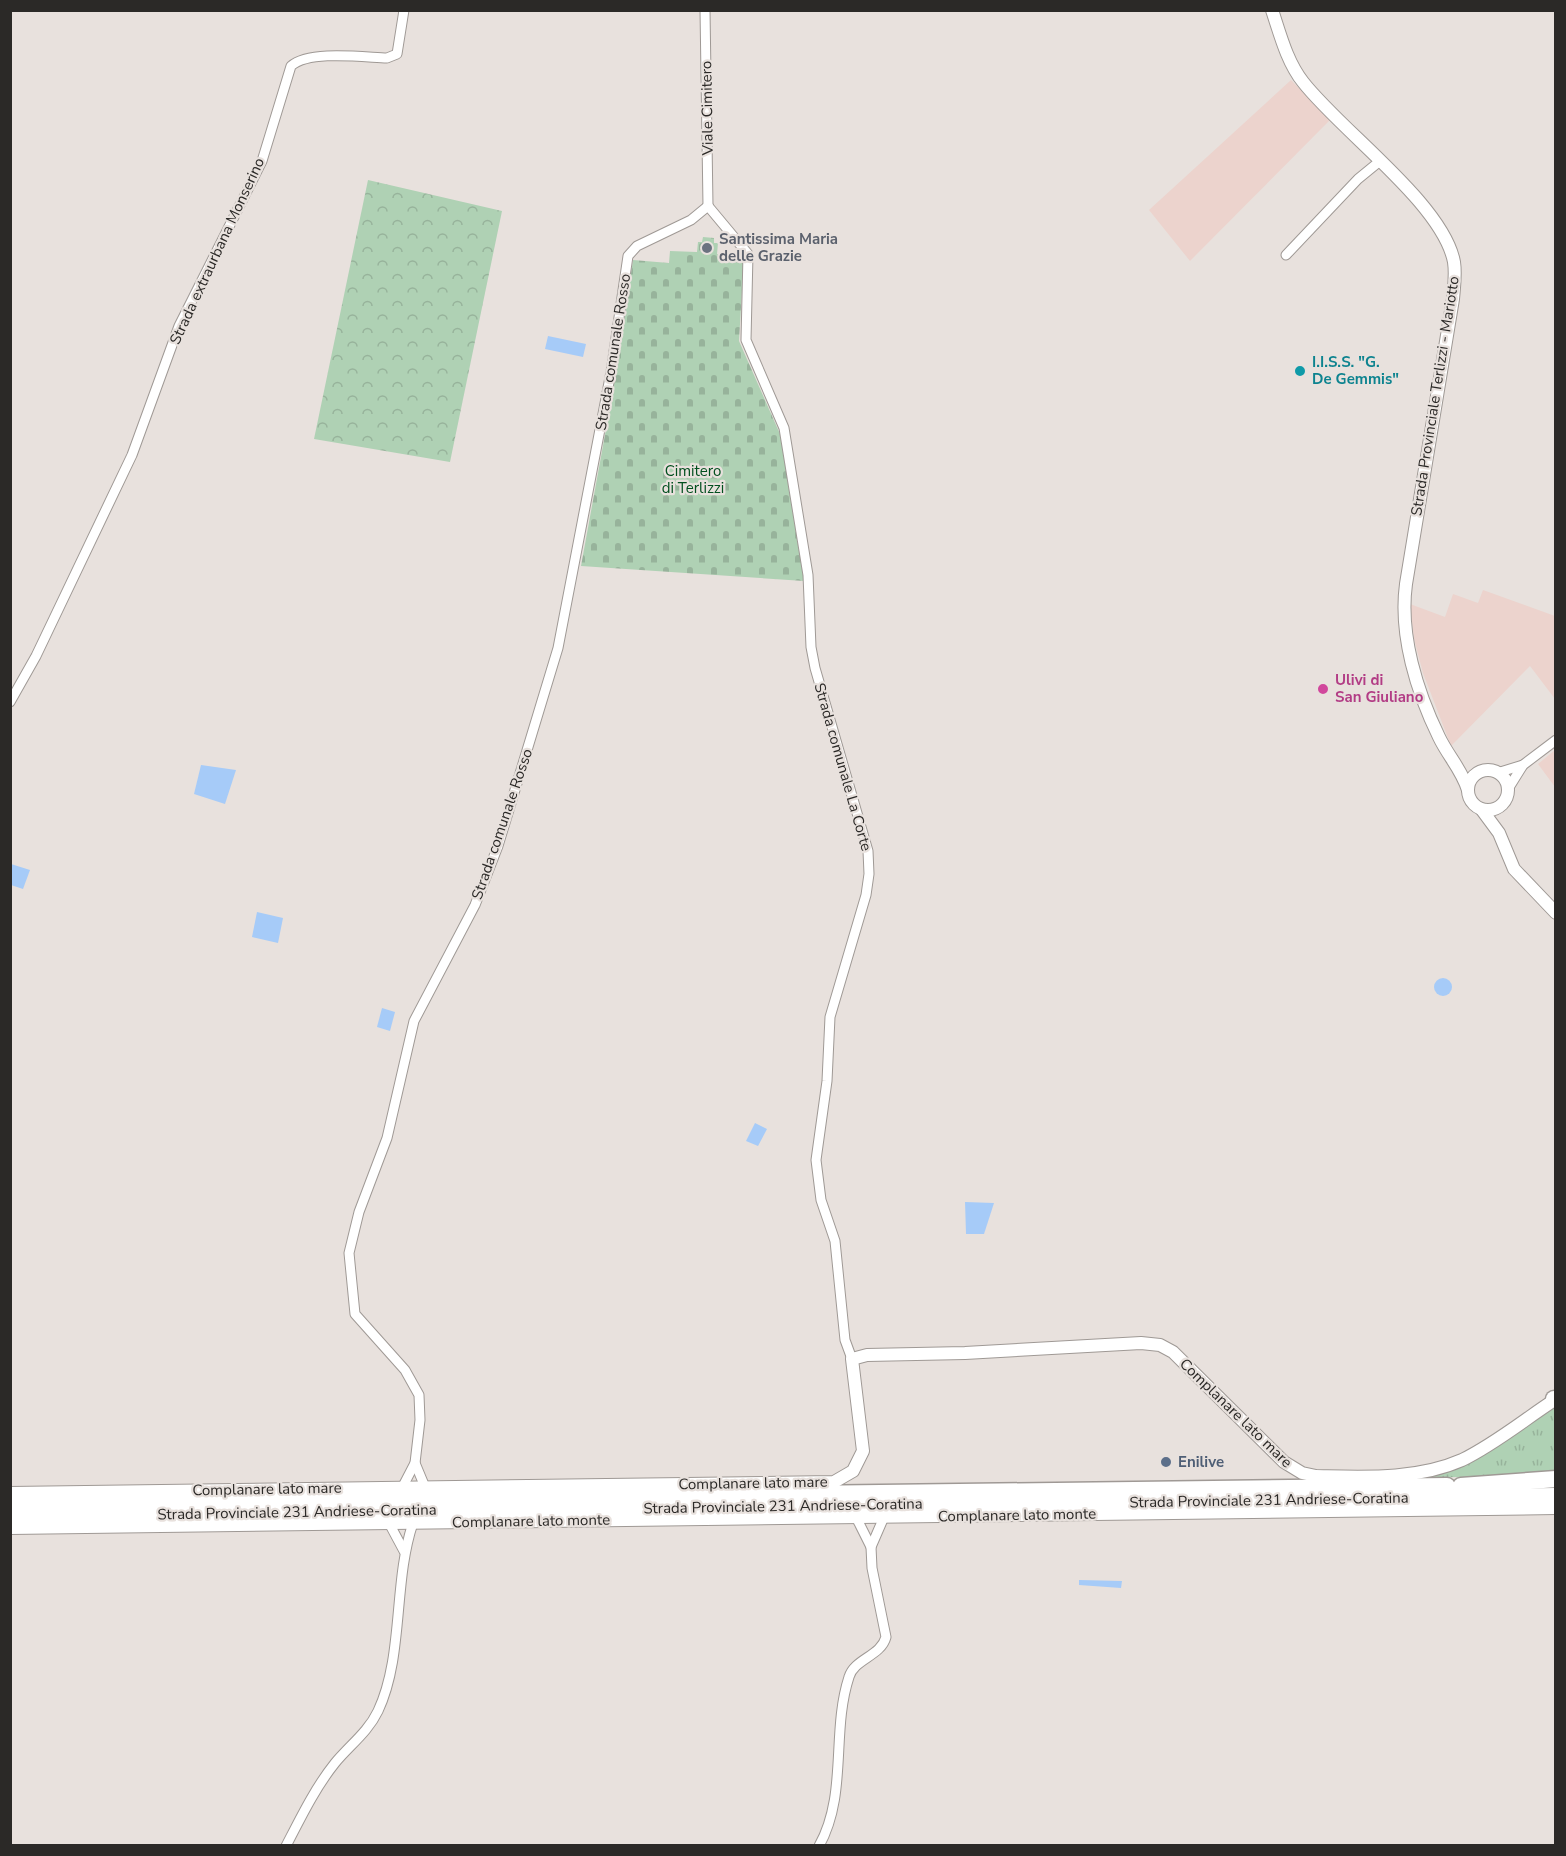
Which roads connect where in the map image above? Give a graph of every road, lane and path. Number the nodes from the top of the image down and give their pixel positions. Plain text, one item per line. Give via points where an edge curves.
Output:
1 (404, 10) edge
2 (705, 10) edge
3 (1272, 10) edge
4 (1380, 161) junction
5 (708, 206) junction
6 (1286, 255) dead end
7 (10, 702) edge
8 (1556, 740) edge
9 (1455, 763) junction
10 (1523, 765) junction
11 (1481, 772) junction
12 (1497, 773) junction
13 (1508, 789) junction
14 (1468, 790) junction
15 (1501, 806) junction
16 (1482, 810) junction
17 (1499, 833) junction
18 (1556, 913) edge
19 (852, 1359) junction
20 (1555, 1399) edge
21 (415, 1463) junction
22 (1556, 1479) edge
23 (1556, 1485) edge
24 (1461, 1486) junction
25 (425, 1487) junction
26 (402, 1488) junction
27 (10, 1492) edge
28 (1556, 1496) edge
29 (10, 1504) edge
30 (1556, 1508) edge
31 (10, 1516) edge
32 (856, 1517) junction
33 (884, 1517) junction
34 (389, 1523) junction
35 (413, 1523) junction
36 (10, 1528) edge
37 (872, 1547) junction
38 (404, 1551) junction
39 (286, 1845) edge
40 (819, 1845) edge

1 - 7 street, Strada extraurbana Monserino via 397,54 387,58 315,57 298,60 291,66 262,161 179,326 132,455
2 - 5 street, Viale Cimitero
3 - 4 street, Strada Provinciale Terlizzi - Mariotto via 1303,81
4 - 6 street
4 - 9 street, Strada Provinciale Terlizzi - Mariotto via 1437,222 1454,263 1453,299 1403,616 1429,715
5 - 19 street, Strada comunale La Corte via 745,249 750,264 746,340 784,428 808,575 815,668 869,863 866,895 830,1017 827,1081 816,1160 821,1200 836,1241 845,1340
5 - 21 street, Strada comunale Rosso via 691,220 637,246 628,256 611,372 558,648 494,855 474,905 414,1021 387,1138 359,1212 349,1253 356,1314 405,1370 417,1390 420,1420
8 - 10 street
9 - 11 street
9 - 14 street, Strada Provinciale Terlizzi - Mariotto
10 - 12 street
10 - 13 street
11 - 12 street
11 - 14 street via 1472,779
12 - 13 street
13 - 15 street, Strada Provinciale Terlizzi - Mariotto
14 - 16 street, Strada Provinciale Terlizzi - Mariotto via 1472,802
15 - 16 street
15 - 17 street, Strada Provinciale Terlizzi - Mariotto
16 - 17 street, Strada Provinciale Terlizzi - Mariotto
17 - 18 street, Strada Provinciale Terlizzi - Mariotto via 1514,868
19 - 20 street, Complanare lato mare via 867,1355 1160,1345 1173,1352 1284,1462 1316,1476 1407,1475 1437,1469 1468,1456
19 - 25 street, Complanare lato mare via 863,1448 855,1469 837,1481
21 - 25 street, Strada comunale Rosso
21 - 26 street, Strada comunale Rosso
22 - 24 highway
23 - 24 highway, Strada Provinciale 231 Andriese-Coratina
24 - 29 highway, Strada Provinciale 231 Andriese-Coratina
25 - 26 street, Complanare lato mare
26 - 27 street, Complanare lato mare
28 - 31 highway, Strada Provinciale 231 Andriese-Coratina
30 - 33 street, Complanare lato monte
32 - 33 street, Complanare lato monte
32 - 35 street, Complanare lato monte
32 - 37 street
33 - 37 street
34 - 35 street, Complanare lato monte
34 - 36 street, Complanare lato monte
34 - 38 street
35 - 38 street
37 - 40 street via 873,1584 886,1637 882,1647 849,1675 837,1742 835,1801
38 - 39 street via 394,1643 379,1709 309,1802

